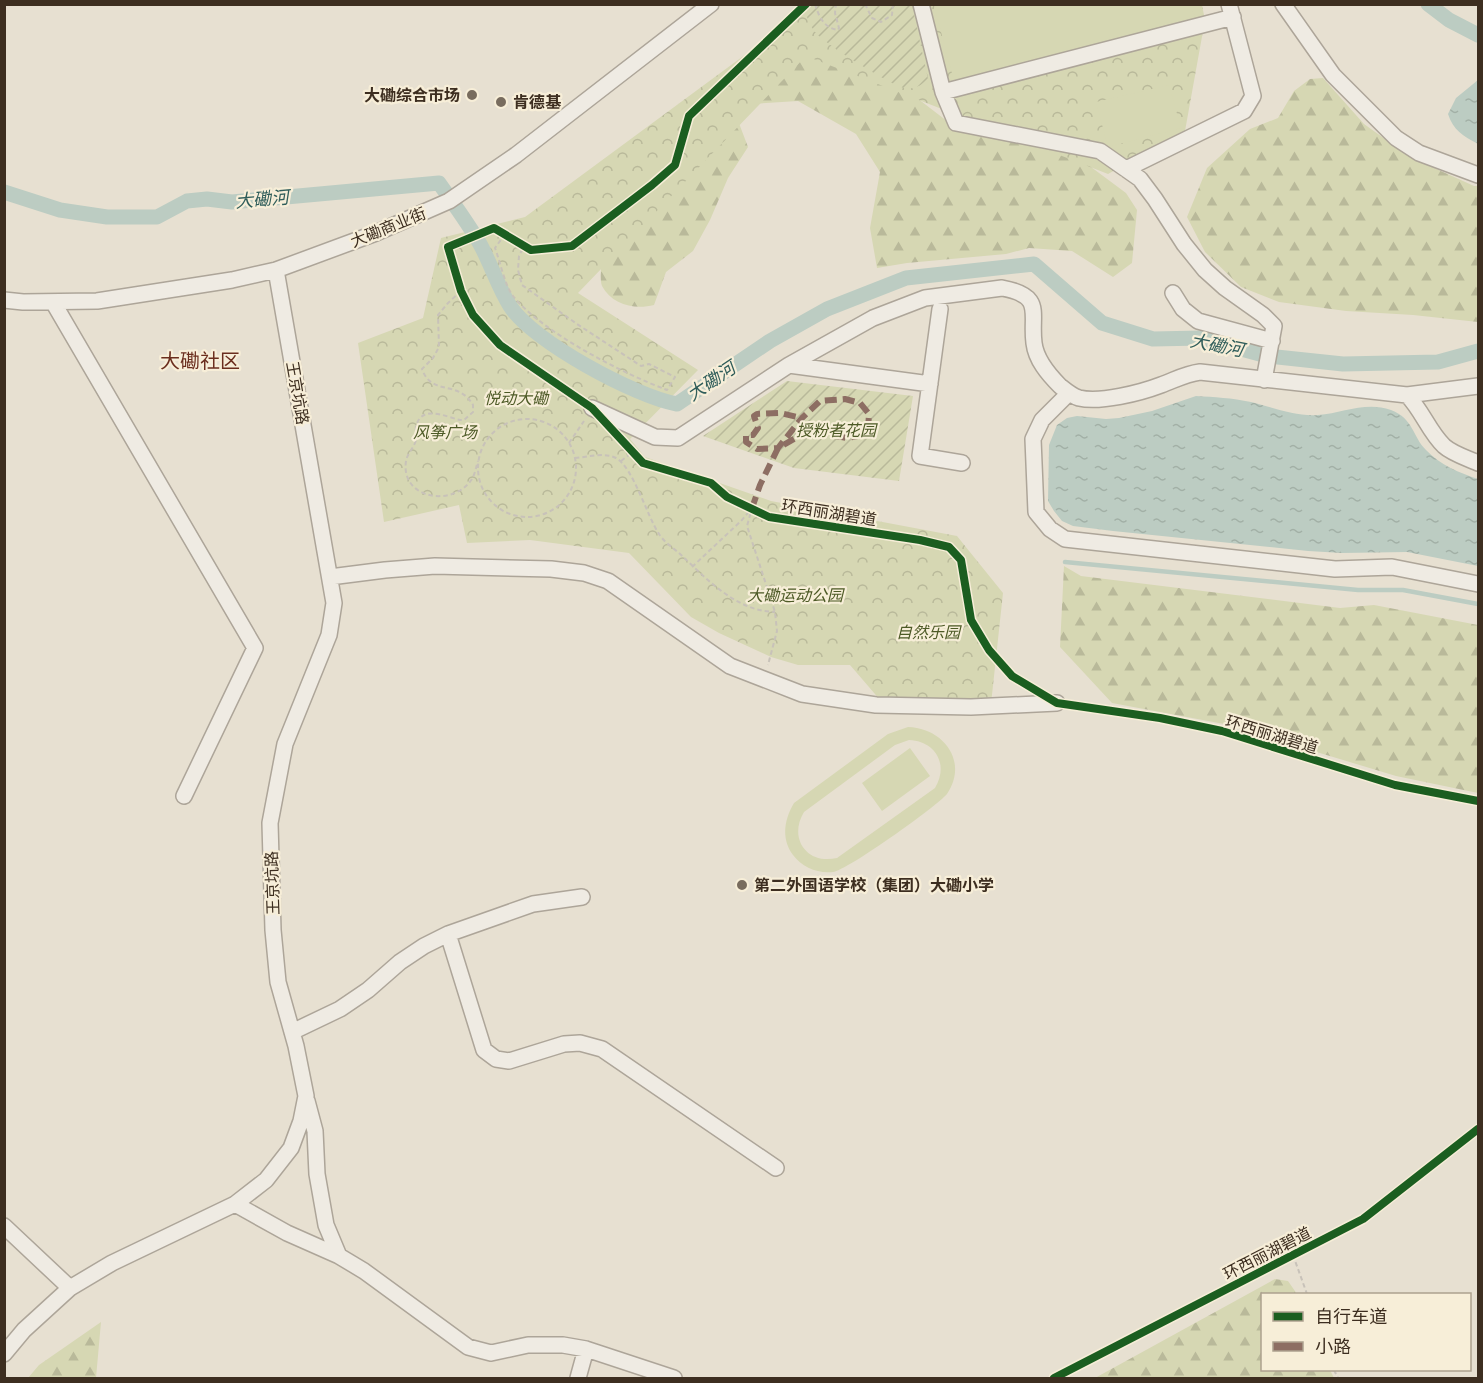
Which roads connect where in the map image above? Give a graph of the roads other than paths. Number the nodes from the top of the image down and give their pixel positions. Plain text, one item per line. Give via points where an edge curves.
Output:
1 (711, 4) edge
2 (921, 4) edge
3 (1283, 4) edge
4 (1231, 11) edge
5 (943, 92) junction
6 (1126, 169) junction
7 (1479, 175) edge
8 (276, 270) junction
9 (1173, 293) dead end
10 (4, 300) edge
11 (53, 302) junction
12 (940, 309) dead end
13 (1272, 341) junction
14 (789, 365) junction
15 (1264, 380) junction
16 (930, 384) junction
17 (1479, 386) edge
18 (1069, 393) junction
19 (1407, 395) junction
20 (592, 408) road end
21 (962, 463) dead end
22 (1479, 463) edge
23 (330, 577) junction
24 (1479, 584) edge
25 (1057, 703) dead end
26 (184, 796) dead end
27 (582, 897) dead end
28 (448, 934) junction
29 (292, 1032) junction
30 (306, 1096) junction
31 (776, 1168) dead end
32 (236, 1204) junction
33 (4, 1226) edge
34 (339, 1256) junction
35 (70, 1288) junction
36 (586, 1349) junction
37 (4, 1354) edge
38 (578, 1378) edge
39 (674, 1378) edge

1 - 8 street, 大磡商业街 via 516,155 449,201
2 - 5 street
3 - 7 street via 1333,75 1396,138 1419,153
4 - 5 street
4 - 6 street via 1253,96 1250,103 1244,111
5 - 6 street via 956,123 1084,147
6 - 13 street via 1140,179 1205,270 1274,326
8 - 11 street, 大磡商业街 via 166,292
8 - 23 street, 王京坑路
9 - 13 street via 1183,309 1198,321
10 - 11 street, 大磡商业街
11 - 26 street via 255,648
12 - 16 street
13 - 15 street
14 - 16 street
14 - 18 street via 901,306 925,298 1002,288 1015,290 1029,301 1034,309 1038,356 1047,373
14 - 20 street via 678,438 655,437
15 - 18 street via 1200,372 1146,390 1099,399 1078,398
15 - 19 street
16 - 21 street via 920,456
17 - 19 street
18 - 24 street via 1042,420 1033,439 1036,513 1065,539 1335,568 1392,567
19 - 22 street via 1443,445
23 - 25 street via 435,566 584,573 608,580 730,666 802,694 876,705 971,707
23 - 29 street, 王京坑路 via 334,603 329,635 285,744 270,823 278,982
27 - 28 street via 533,904
28 - 29 street via 400,962 340,1009
28 - 31 street via 484,1050 496,1059 509,1061 572,1043 602,1049
29 - 30 street, 王京坑路
30 - 32 street, 王京坑路 via 291,1148 266,1180
30 - 34 street via 315,1131 317,1174 326,1225
32 - 34 street
32 - 35 street, 王京坑路 via 112,1263
33 - 35 street
34 - 36 street via 468,1347 491,1353 528,1345
35 - 37 street, 王京坑路
36 - 38 street
36 - 39 street

